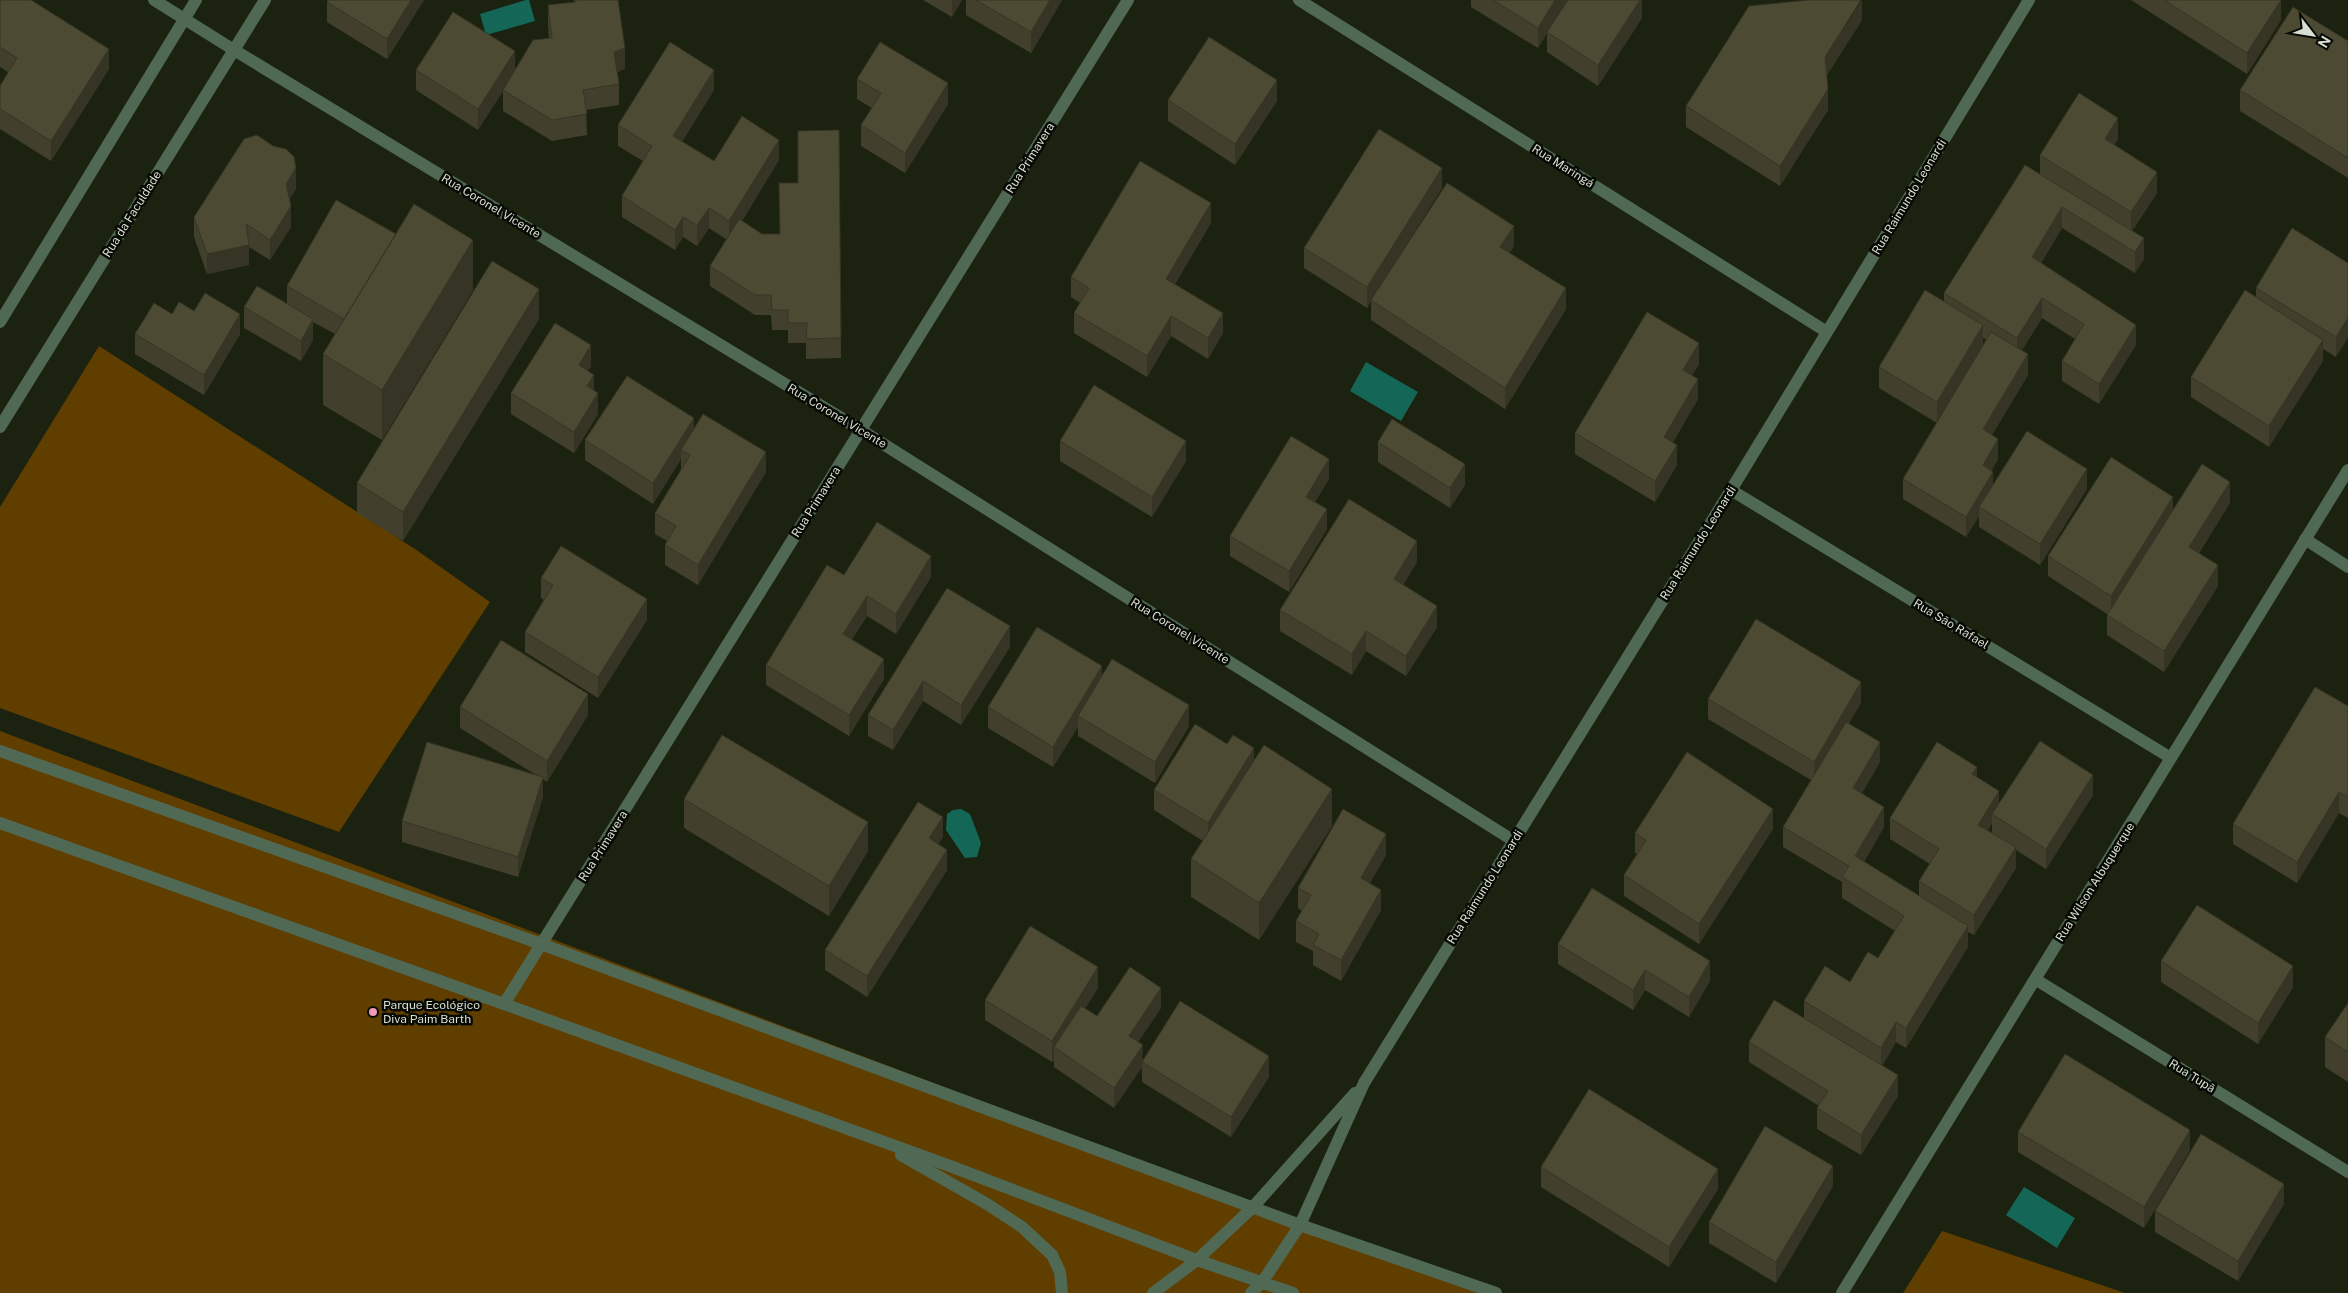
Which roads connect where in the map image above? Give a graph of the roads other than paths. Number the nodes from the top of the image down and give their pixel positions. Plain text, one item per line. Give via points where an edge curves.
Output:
1 (154, 0) edge
2 (196, 0) edge
3 (265, 0) edge
4 (1128, 0) edge
5 (1299, 0) edge
6 (2029, 0) edge
7 (184, 18) junction
8 (234, 50) junction
9 (0, 322) edge
10 (1827, 332) junction
11 (0, 427) edge
12 (861, 430) junction
13 (2348, 470) edge
14 (1731, 490) junction
15 (2305, 540) junction
16 (2348, 567) edge
17 (0, 751) edge
18 (2171, 758) junction
19 (0, 823) edge
20 (1514, 841) junction
21 (541, 944) junction
22 (2035, 979) junction
23 (504, 1004) junction
24 (1364, 1084) junction
25 (872, 1140) junction
26 (2348, 1172) edge
27 (1253, 1207) junction
28 (1300, 1224) junction
29 (1197, 1260) junction
30 (1263, 1281) junction
31 (1062, 1293) edge
32 (1153, 1293) edge
33 (1251, 1293) edge
34 (1293, 1293) edge
35 (1496, 1293) edge
36 (1842, 1293) edge

1 - 7 street, Rua Coronel Vicente
2 - 7 street
3 - 8 street, Rua da Faculdade
4 - 12 street, Rua Primavera
5 - 10 street, Rua Maringá
6 - 10 street, Rua Raimundo Leonardi
7 - 8 street, Rua Coronel Vicente
7 - 9 street
8 - 11 street, Rua da Faculdade
8 - 12 street, Rua Coronel Vicente
10 - 14 street, Rua Raimundo Leonardi
12 - 20 street, Rua Coronel Vicente
12 - 21 street, Rua Primavera
13 - 15 street, Rua Wilson Albuquerque
14 - 18 street, Rua São Rafael
14 - 20 street, Rua Raimundo Leonardi
15 - 16 street
15 - 18 street, Rua Wilson Albuquerque
17 - 21 street
18 - 22 street, Rua Wilson Albuquerque
19 - 23 street
20 - 24 street, Rua Raimundo Leonardi
21 - 23 street, Rua Primavera
21 - 27 street
22 - 26 street, Rua Tupã
22 - 36 street, Rua Wilson Albuquerque
23 - 25 street
24 - 27 street, Rua Raimundo Leonardi
24 - 28 street, Rua Raimundo Leonardi
25 - 29 street via 950,1166
25 - 31 street via 1022,1227 1052,1255 1060,1272
27 - 28 street
27 - 29 street, Rua Raimundo Leonardi
28 - 30 street, Rua Raimundo Leonardi
28 - 35 street
29 - 30 street
29 - 32 street, Rua Raimundo Leonardi
30 - 33 street, Rua Raimundo Leonardi
30 - 34 street

